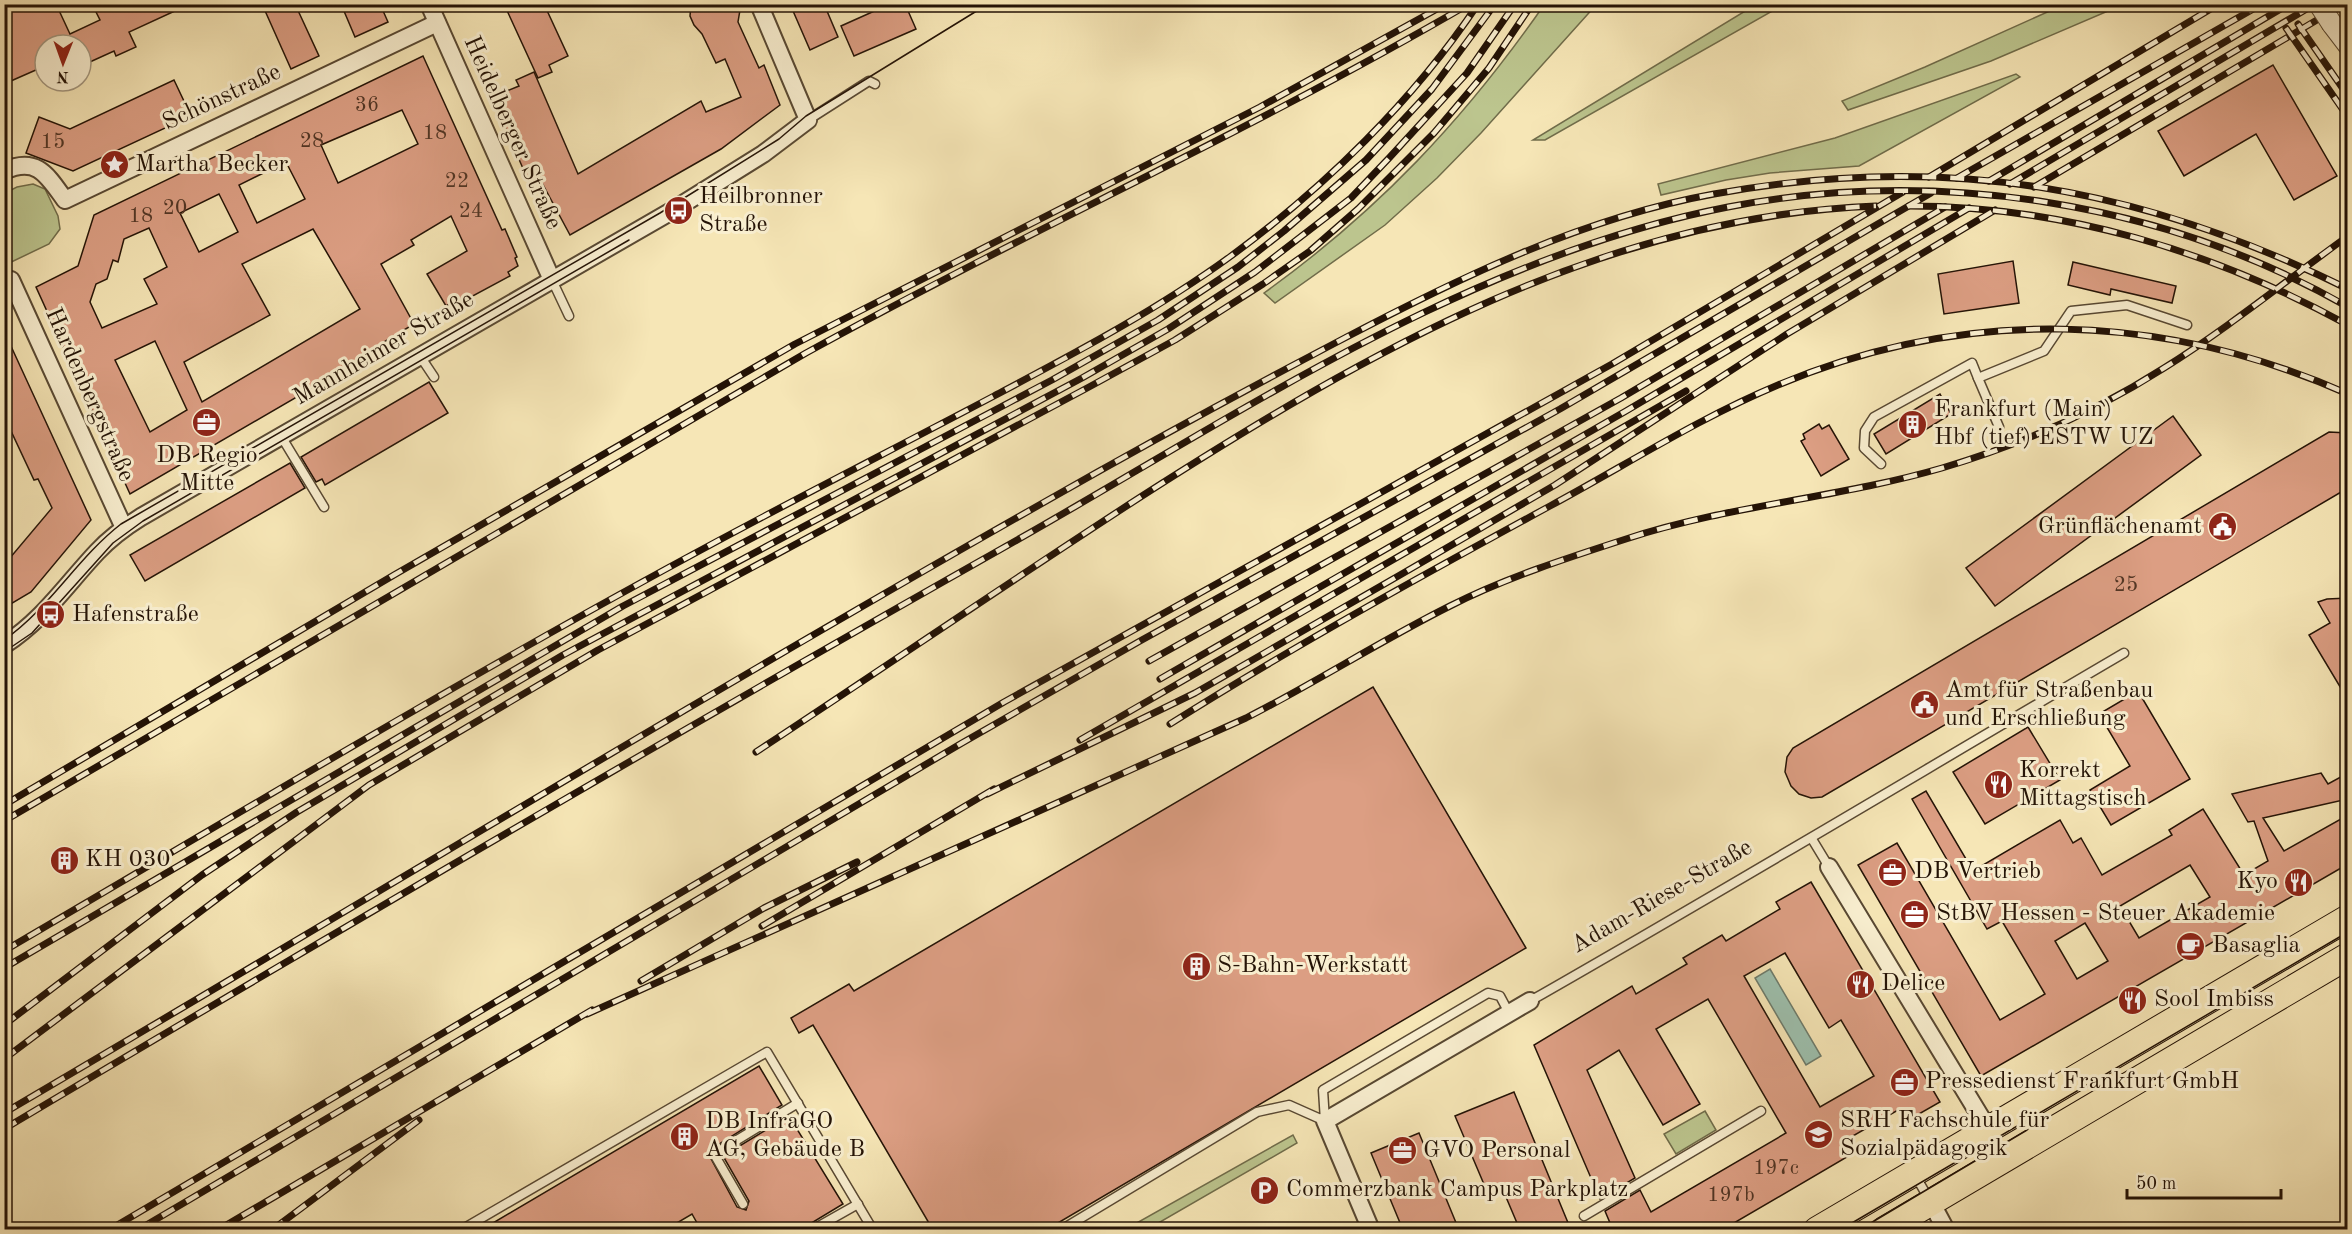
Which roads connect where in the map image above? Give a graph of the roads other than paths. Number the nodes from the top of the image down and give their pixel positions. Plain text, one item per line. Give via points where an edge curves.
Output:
1 (429, 4) edge
2 (759, 4) edge
3 (2319, 4) edge
4 (437, 23) junction
5 (2348, 45) edge
6 (875, 84) dead end
7 (808, 120) junction
8 (4, 171) edge
9 (552, 280) junction
10 (8, 281) edge
11 (569, 316) dead end
12 (2187, 325) dead end
13 (420, 356) junction
14 (434, 377) dead end
15 (1978, 378) junction
16 (1999, 427) dead end
17 (281, 436) junction
18 (1881, 464) dead end
19 (324, 507) dead end
20 (124, 528) junction
21 (4, 645) edge
22 (2124, 653) dead end
23 (1812, 839) junction
24 (1829, 867) joint
25 (2348, 918) edge
26 (2348, 956) edge
27 (2269, 964) junction
28 (2286, 992) junction
29 (1530, 1001) joint
30 (1509, 1013) junction
31 (798, 1103) junction
32 (1761, 1111) dead end
33 (1324, 1120) junction
34 (1988, 1129) junction
35 (1914, 1172) junction
36 (1931, 1202) junction
37 (743, 1204) dead end
38 (858, 1204) junction
39 (1584, 1216) dead end
40 (462, 1230) edge
41 (812, 1230) edge
42 (873, 1230) edge
43 (1061, 1230) edge
44 (1371, 1230) edge
45 (1817, 1230) edge
46 (1884, 1230) edge
47 (1946, 1230) edge

1 - 4 street, Heidelberger Straße
2 - 7 street
3 - 5 street, bridge
4 - 8 street, Schönstraße via 65,200 48,176 35,167 20,164
4 - 9 street, Heidelberger Straße
6 - 7 lane via 869,81
7 - 9 street, Mannheimer Straße via 763,154
9 - 11 lane
9 - 13 street, Mannheimer Straße
10 - 20 street, Hardenbergstraße
12 - 15 lane via 2127,305 2071,311 2044,351
13 - 14 lane
13 - 17 street, Mannheimer Straße
15 - 16 lane
15 - 18 lane via 1972,363 1874,417 1865,431 1864,448
17 - 19 lane
17 - 20 street, Mannheimer Straße
20 - 21 street, Mannheimer Straße via 96,552 28,629
22 - 23 lane, Adam-Riese-Straße via 1930,765
23 - 24 lane
23 - 29 lane, Adam-Riese-Straße
24 - 34 street
25 - 27 main road
26 - 28 main road
27 - 28 street
27 - 34 main road
28 - 36 main road
29 - 30 street, Adam-Riese-Straße
30 - 33 street, Adam-Riese-Straße
30 - 33 lane via 1500,996 1488,993 1323,1090
31 - 37 lane via 714,1154
31 - 38 lane
31 - 40 lane via 767,1052
32 - 39 lane
33 - 43 lane via 1289,1105 1257,1112
33 - 44 street
34 - 35 main road
35 - 36 lane
35 - 45 main road
36 - 46 main road
36 - 47 street
38 - 41 lane
38 - 42 lane

